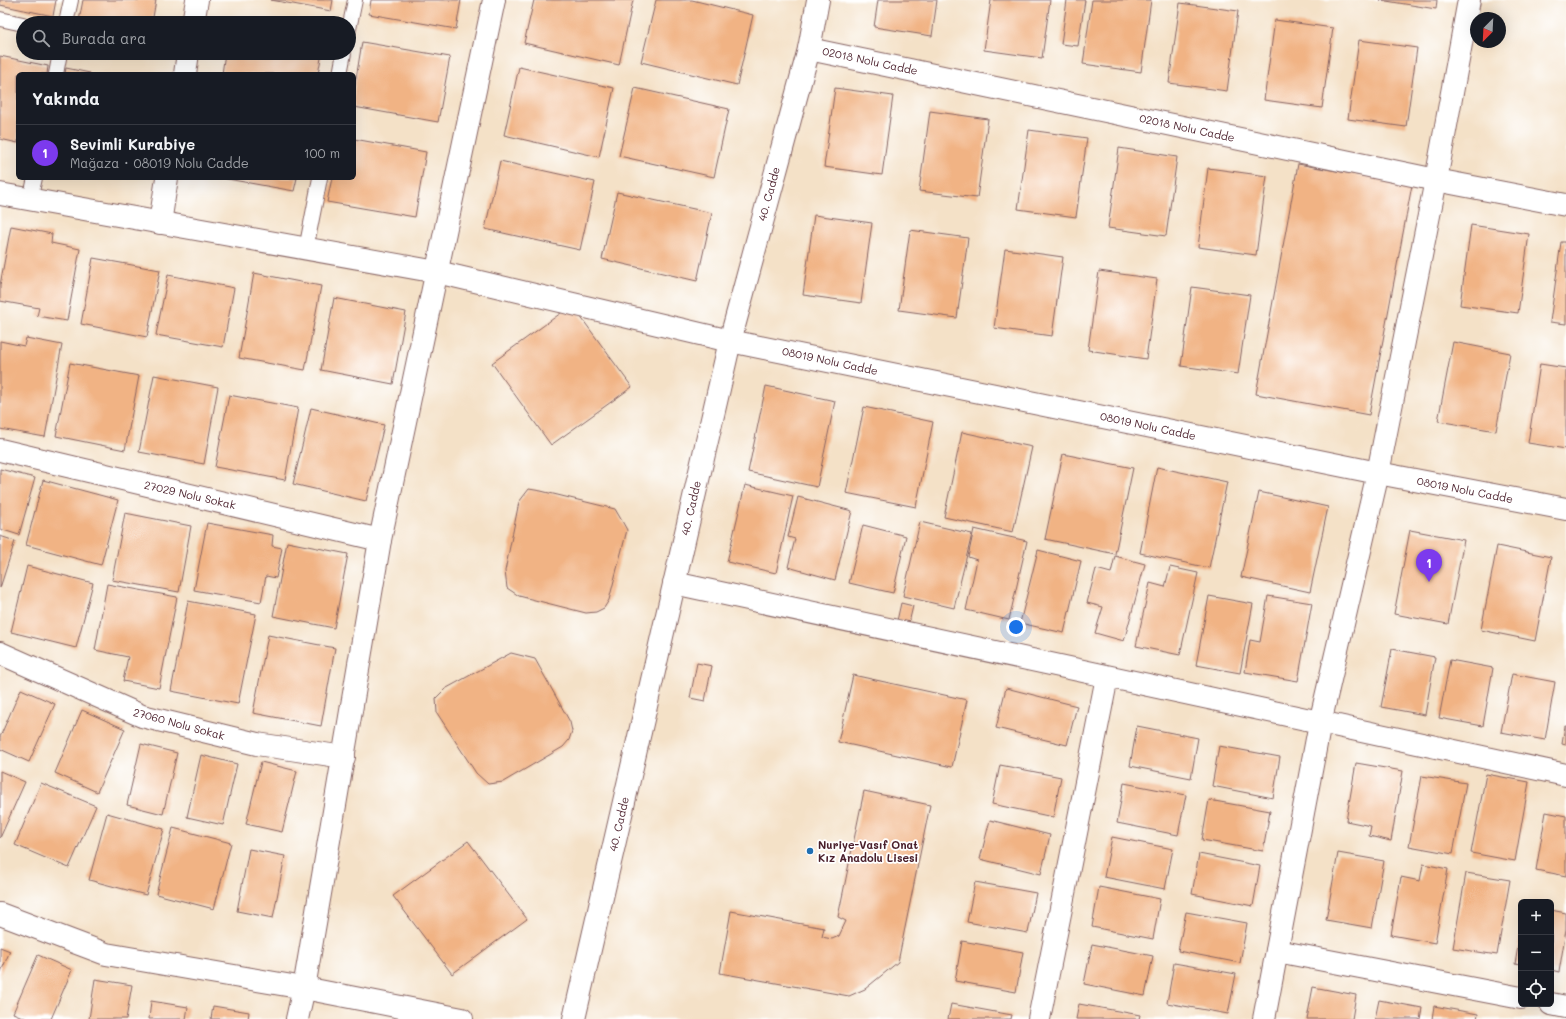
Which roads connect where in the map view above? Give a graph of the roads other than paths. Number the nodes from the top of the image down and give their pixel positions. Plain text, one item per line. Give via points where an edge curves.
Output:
1 (70, 0) edge
2 (197, 0) edge
3 (355, 0) edge
4 (494, 0) edge
5 (818, 0) edge
6 (1469, 0) edge
7 (67, 16) edge
8 (194, 16) edge
9 (352, 16) edge
10 (0, 19) edge
11 (16, 22) edge
12 (809, 49) junction
13 (59, 60) edge
14 (187, 60) edge
15 (343, 60) edge
16 (56, 72) edge
17 (185, 72) edge
18 (340, 72) edge
19 (35, 180) edge
20 (168, 180) edge
21 (320, 180) edge
22 (1436, 180) junction
23 (0, 194) edge
24 (30, 200) junction
25 (1566, 205) edge
26 (160, 223) junction
27 (306, 249) junction
28 (437, 272) junction
29 (730, 341) junction
30 (0, 450) edge
31 (1378, 473) junction
32 (1566, 509) edge
33 (380, 540) junction
34 (674, 583) junction
35 (0, 653) edge
36 (1107, 677) junction
37 (1320, 723) junction
38 (344, 757) junction
39 (1566, 774) edge
40 (0, 914) edge
41 (1277, 951) junction
42 (304, 988) junction
43 (1518, 997) edge
44 (1554, 1005) edge
45 (1566, 1007) edge
46 (296, 1019) edge
47 (462, 1019) edge
48 (574, 1019) edge
49 (1039, 1019) edge
50 (1264, 1019) edge

1 - 7 lane
2 - 8 street
3 - 9 lane
4 - 28 street
5 - 12 street, 40. Cadde
6 - 22 street
10 - 11 lane
12 - 22 street, 02018 Nolu Cadde
12 - 29 street, 40. Cadde
13 - 16 lane
14 - 17 street
15 - 18 lane
19 - 24 lane
20 - 26 street
21 - 27 lane
22 - 25 street, 02018 Nolu Cadde
22 - 31 street
23 - 24 street, 08019 Nolu Cadde
24 - 26 street, 08019 Nolu Cadde
26 - 27 street, 08019 Nolu Cadde
27 - 28 street, 08019 Nolu Cadde
28 - 29 street, 08019 Nolu Cadde
28 - 33 street
29 - 31 street, 08019 Nolu Cadde
29 - 34 street, 40. Cadde
30 - 33 street, 27029 Nolu Sokak
31 - 32 street, 08019 Nolu Cadde
31 - 37 street
33 - 38 street
34 - 36 street
34 - 48 street, 40. Cadde
35 - 38 street, 27060 Nolu Sokak via 142,716 257,744
36 - 37 street
36 - 49 street
37 - 39 street
37 - 41 street
38 - 42 street
40 - 42 street via 106,954
41 - 43 street
41 - 50 street
42 - 46 street
42 - 47 street
44 - 45 street

